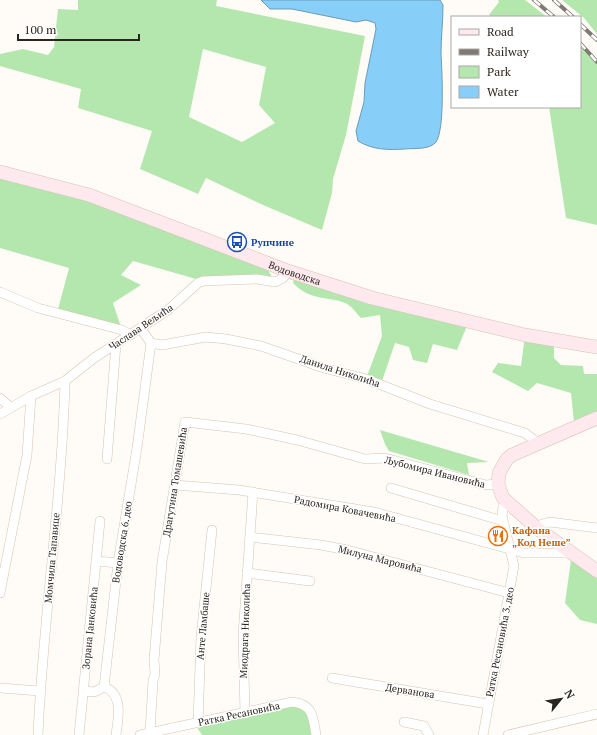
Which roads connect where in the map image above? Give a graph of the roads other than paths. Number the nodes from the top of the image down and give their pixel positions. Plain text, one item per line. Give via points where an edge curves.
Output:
1 (0, 172) edge
2 (288, 271) junction
3 (0, 292) edge
4 (141, 329) junction
5 (132, 335) junction
6 (150, 343) junction
7 (116, 344) junction
8 (597, 347) edge
9 (65, 381) junction
10 (31, 396) junction
11 (0, 398) edge
12 (10, 407) junction
13 (0, 414) edge
14 (597, 418) edge
15 (538, 443) junction
16 (107, 459) dead end
17 (373, 459) joint
18 (498, 484) junction
19 (175, 485) junction
20 (391, 488) dead end
21 (253, 492) junction
22 (507, 502) junction
23 (100, 521) dead end
24 (503, 521) junction
25 (597, 528) edge
26 (538, 529) junction
27 (212, 530) dead end
28 (250, 537) junction
29 (511, 549) junction
30 (572, 553) junction
31 (97, 561) junction
32 (118, 563) junction
33 (597, 571) edge
34 (247, 573) junction
35 (310, 581) dead end
36 (0, 593) edge
37 (509, 593) junction
38 (332, 678) dead end
39 (104, 687) junction
40 (0, 688) edge
41 (84, 691) junction
42 (40, 692) junction
43 (488, 704) junction
44 (245, 713) junction
45 (597, 714) edge
46 (404, 722) dead end
47 (198, 723) junction
48 (150, 733) junction
49 (38, 735) edge
50 (79, 735) edge
51 (116, 735) edge
52 (140, 735) edge
53 (316, 735) edge
54 (429, 735) edge
55 (483, 735) edge
56 (508, 735) edge

1 - 2 main road, Водоводска via 89,195
2 - 4 street, Часлава Вељића via 282,279 275,282 203,281
2 - 8 main road, Водоводска via 372,298 525,335
3 - 5 street via 38,308 122,330
4 - 5 street, Часлава Вељића
4 - 6 street
5 - 7 street, Часлава Вељића
6 - 15 street, Данила Николића via 162,345 206,338 247,342 525,433
6 - 32 street, Водоводска 6. део via 137,448
7 - 9 street, Часлава Вељића
7 - 16 street
9 - 10 street, Часлава Вељића
9 - 42 street, Момчила Тапавице via 62,454
10 - 12 street, Часлава Вељића
10 - 36 street via 26,463
11 - 12 street
12 - 13 street, Часлава Вељића
14 - 15 main road
15 - 18 main road via 507,459 499,473
17 - 18 street, Љубомира Ивановића via 385,458 486,485
17 - 19 street, Драгутина Томашевића via 246,429 185,422
18 - 22 main road
19 - 21 street, Радомира Ковачевића
19 - 48 street, Драгутина Томашевића via 162,562
20 - 24 street
21 - 28 street, Миодрага Николића
21 - 29 street, Радомира Ковачевића via 374,512
22 - 24 street, Ратка Ресановића 3. део via 502,511
22 - 26 main road
23 - 31 street, Зорана Јанковића
24 - 29 street, Ратка Ресановића 3. део
25 - 26 street via 546,522
26 - 30 main road
27 - 47 street, Анте Ламбаше via 201,637
28 - 34 street, Миодрага Николића
28 - 37 street, Милуна Маровића via 347,550
29 - 30 street via 532,554
29 - 37 street, Ратка Ресановића 3. део via 514,566
30 - 33 main road
31 - 32 street
31 - 41 street, Зорана Јанковића
32 - 39 street, Водоводска 6. део
34 - 35 street, Миодрага Николића
34 - 44 street, Миодрага Николића via 243,635
37 - 43 street, Ратка Ресановића 3. део
38 - 43 street, Дерванова
39 - 41 street via 94,692
39 - 51 street via 112,692 118,705
40 - 42 street
41 - 50 street, Зорана Јанковића
42 - 49 street, Момчила Тапавице
43 - 55 street, Ратка Ресановића 3. део
44 - 47 street, Ратка Ресановића
44 - 53 street, Ратка Ресановића via 292,702 301,703 312,715
45 - 56 street
46 - 54 street via 424,726
47 - 48 street, Ратка Ресановића
48 - 52 street, Ратка Ресановића

